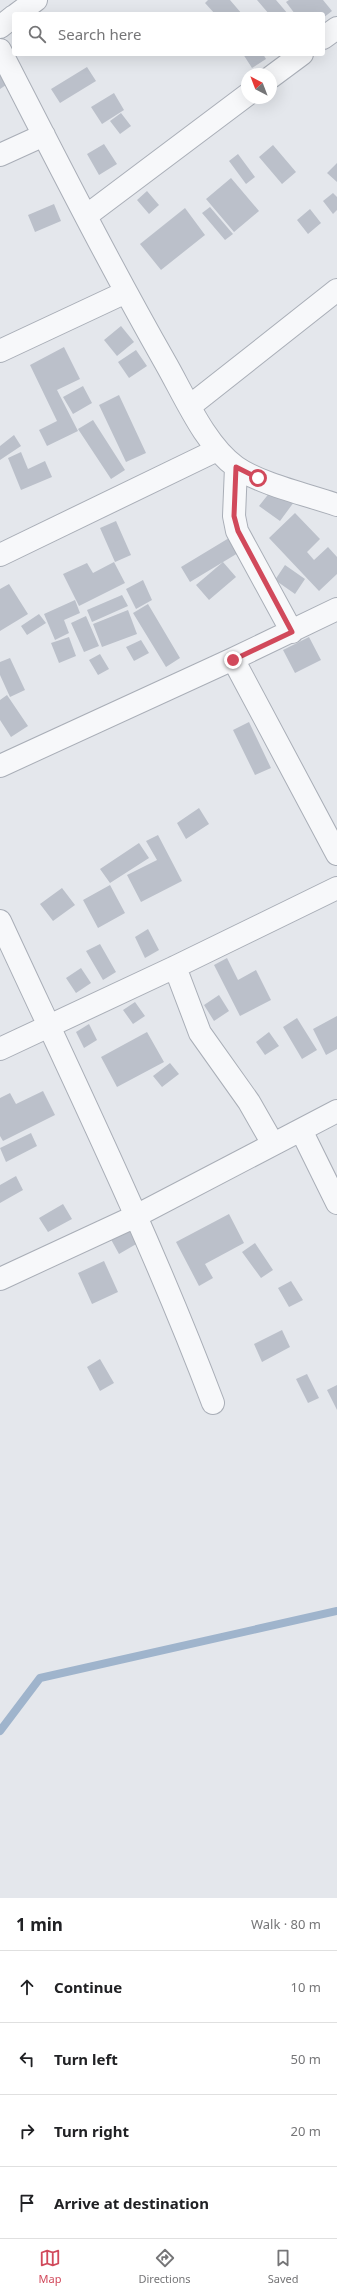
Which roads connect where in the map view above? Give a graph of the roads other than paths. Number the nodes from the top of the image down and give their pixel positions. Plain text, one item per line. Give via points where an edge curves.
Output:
1 (36, 0) edge
2 (20, 12) edge
3 (12, 18) edge
4 (0, 27) edge
5 (337, 28) edge
6 (325, 37) edge
7 (0, 50) edge
8 (299, 56) edge
9 (277, 73) edge
10 (241, 100) edge
11 (44, 135) junction
12 (0, 155) edge
13 (86, 216) junction
14 (337, 290) edge
15 (126, 292) junction
16 (0, 351) edge
17 (190, 406) junction
18 (218, 450) junction
19 (236, 467) junction
20 (337, 505) edge
21 (0, 555) edge
22 (337, 609) edge
23 (292, 632) junction
24 (233, 660) junction
25 (0, 766) edge
26 (337, 854) edge
27 (337, 888) edge
28 (0, 921) edge
29 (175, 967) junction
30 (49, 1026) junction
31 (0, 1049) edge
32 (337, 1111) edge
33 (301, 1130) junction
34 (273, 1144) junction
35 (337, 1203) edge
36 (136, 1216) junction
37 (0, 1279) edge
38 (213, 1403) dead end

1 - 2 street
3 - 4 street
5 - 6 street
7 - 11 street
8 - 9 street
10 - 13 street
11 - 12 street
11 - 13 street
13 - 15 street
14 - 17 street
15 - 16 street
15 - 17 street
17 - 18 street
18 - 19 street
18 - 21 street
19 - 20 street via 258,478
19 - 23 street via 234,516 238,531
22 - 23 street
23 - 24 street
24 - 25 street
24 - 26 street
27 - 29 street
28 - 30 street
29 - 30 street
29 - 34 street via 200,1033 249,1102
30 - 31 street
30 - 36 street
32 - 33 street
33 - 34 street
33 - 35 street
34 - 36 street
36 - 37 street
36 - 38 street via 181,1319

